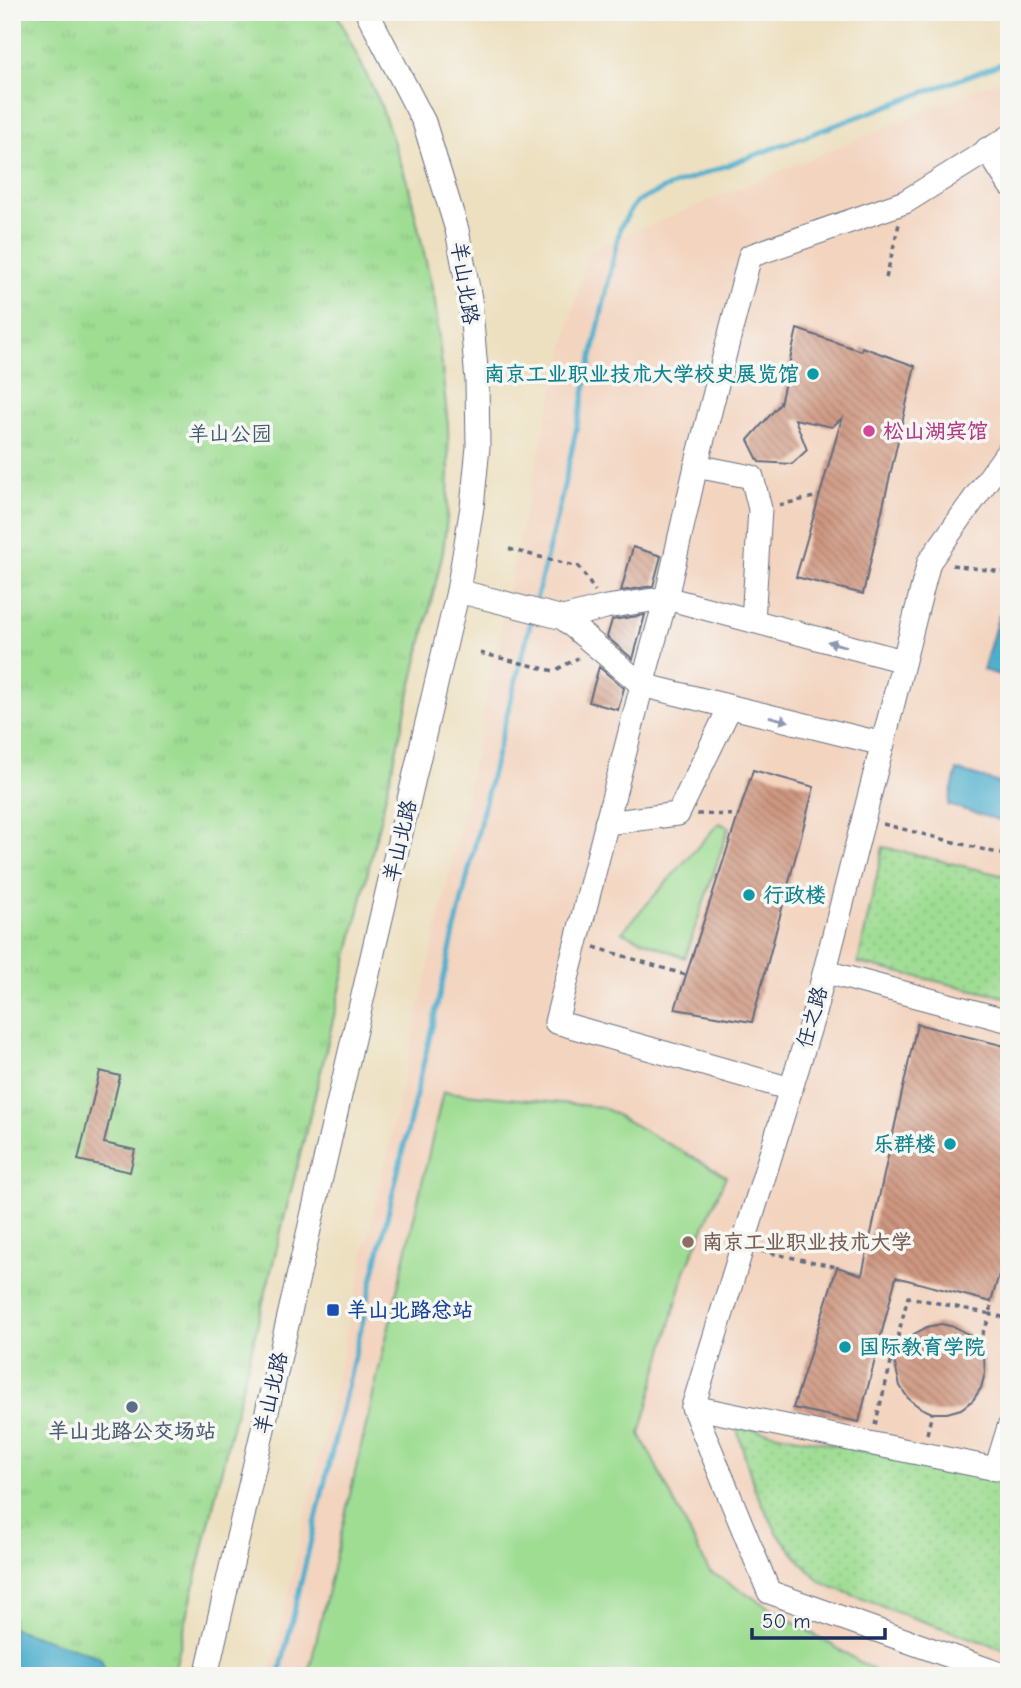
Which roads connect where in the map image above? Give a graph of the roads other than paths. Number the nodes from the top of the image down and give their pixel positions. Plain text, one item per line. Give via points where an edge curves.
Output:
1 (367, 12) edge
2 (1009, 137) edge
3 (987, 149) junction
4 (1009, 184) edge
5 (1009, 450) edge
6 (696, 466) junction
7 (458, 591) junction
8 (666, 598) junction
9 (563, 618) junction
10 (752, 621) junction
11 (903, 662) junction
12 (642, 685) junction
13 (730, 707) junction
14 (883, 744) junction
15 (607, 823) junction
16 (826, 972) junction
17 (1009, 1021) edge
18 (791, 1089) junction
19 (693, 1407) junction
20 (1009, 1427) edge
21 (206, 1676) edge
22 (1006, 1676) edge

1 - 7 street, 羊山北路 via 424,122 457,230 470,299 478,447
2 - 3 street
3 - 4 street
3 - 6 street via 905,202 750,256
5 - 11 street, 任之路 via 929,562
6 - 8 street
6 - 10 street via 752,477 760,509
7 - 9 street
7 - 21 street, 羊山北路
8 - 9 street
8 - 10 street
8 - 12 street
9 - 12 street
11 -> 10 street
11 - 14 street, 任之路
12 - 13 street
12 - 15 street
13 -> 14 street
13 - 15 street via 678,814
14 - 16 street, 任之路
15 - 18 street via 556,1022
16 - 17 street
16 - 18 street, 任之路
18 - 19 street, 任之路
19 - 20 street via 996,1469
19 - 22 street via 769,1592

